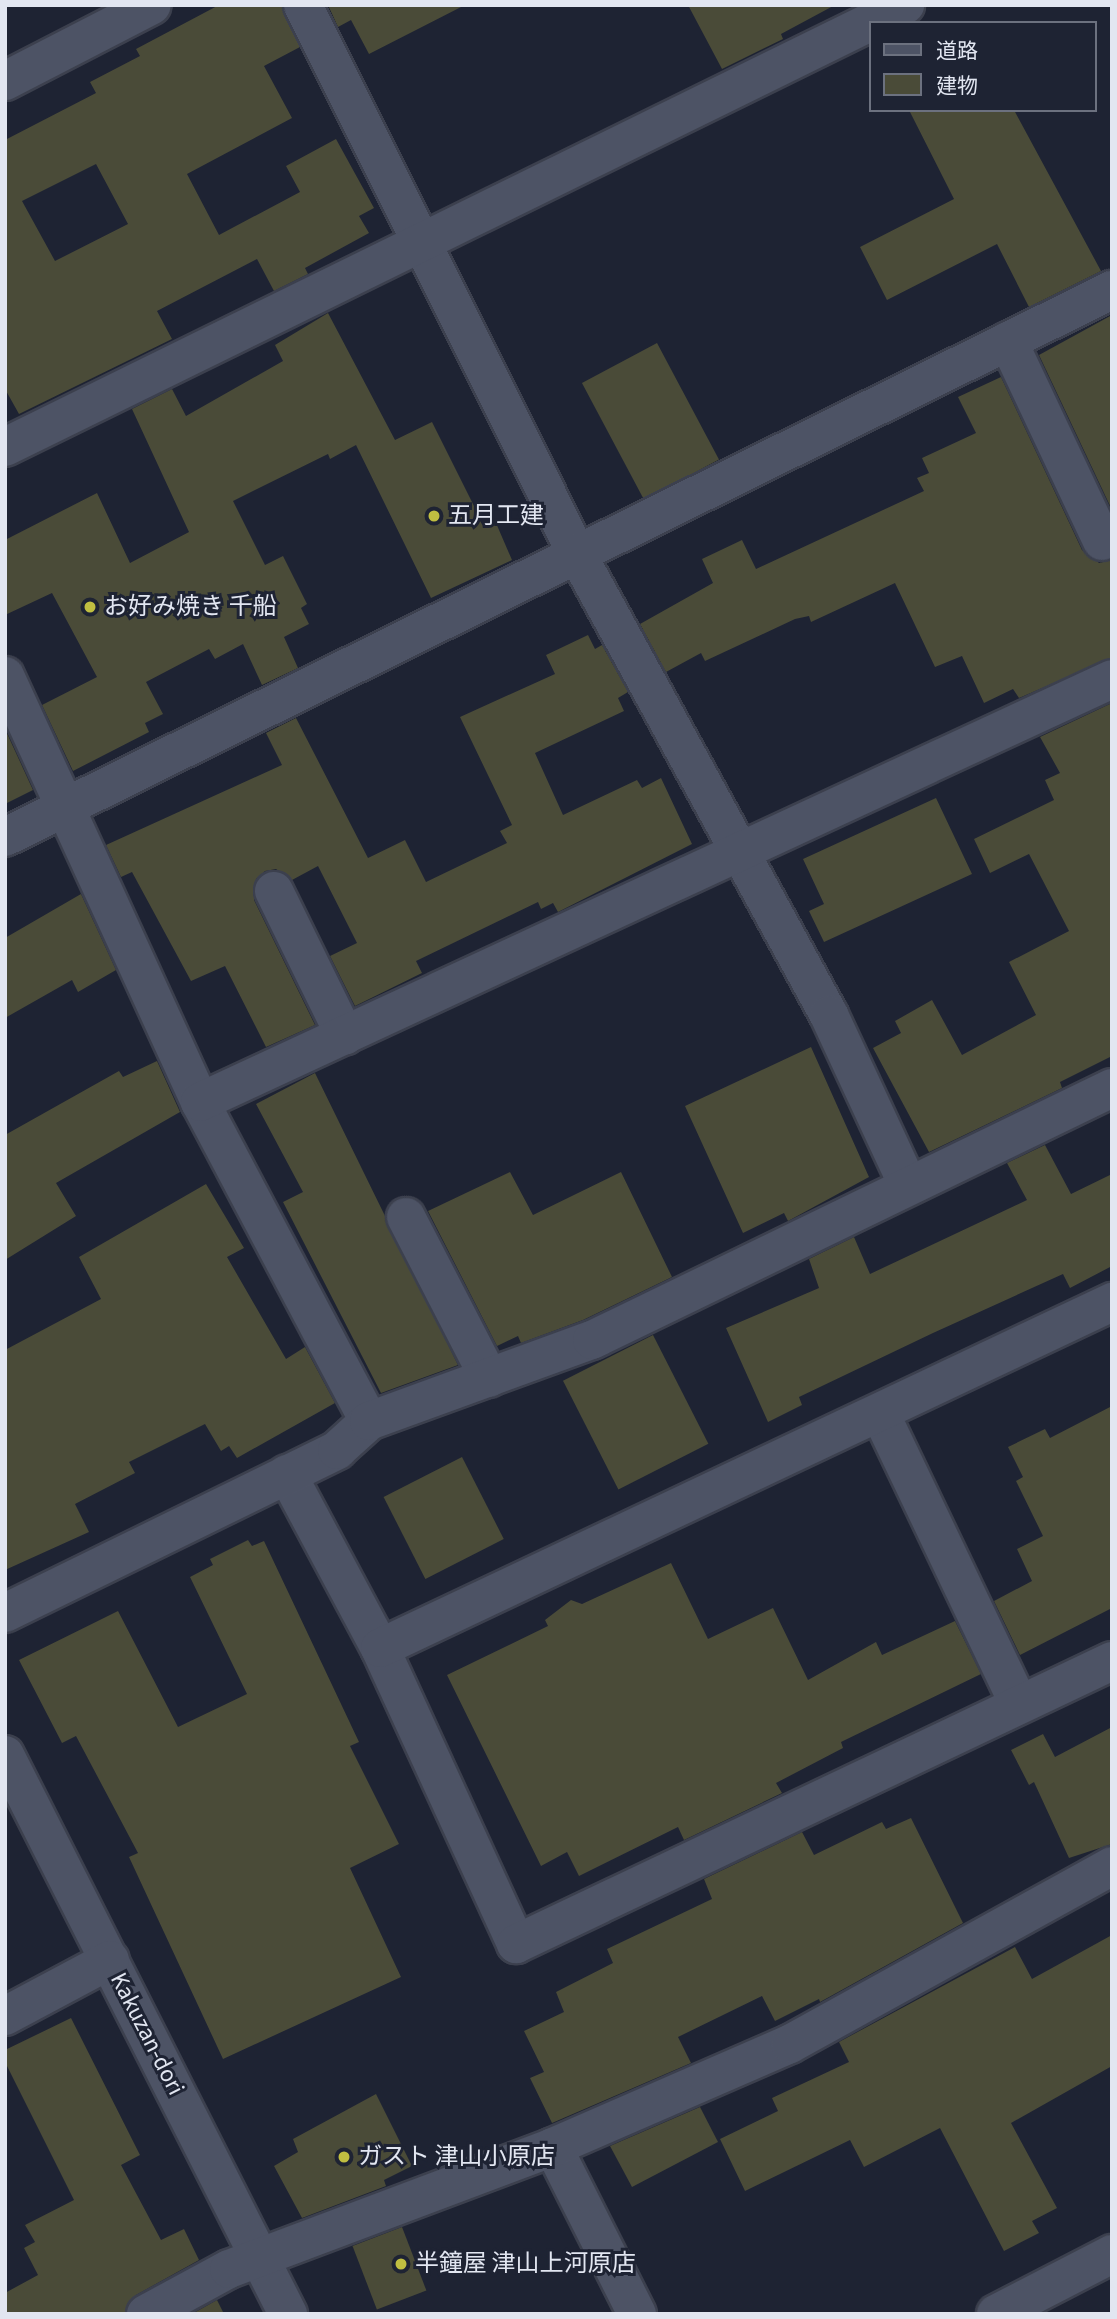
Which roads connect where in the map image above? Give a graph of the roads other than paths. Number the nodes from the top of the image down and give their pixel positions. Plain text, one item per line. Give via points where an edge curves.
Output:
1 (152, 5) edge
2 (303, 5) edge
3 (905, 5) edge
4 (873, 21) edge
5 (869, 23) edge
6 (5, 81) edge
7 (422, 243) junction
8 (1112, 290) edge
9 (1008, 341) junction
10 (5, 447) edge
11 (1102, 541) dead end
12 (577, 554) junction
13 (5, 676) edge
14 (1112, 679) edge
15 (65, 808) junction
16 (5, 837) edge
17 (739, 853) junction
18 (274, 891) dead end
19 (345, 1036) junction
20 (1112, 1088) edge
21 (200, 1102) junction
22 (908, 1185) junction
23 (405, 1217) dead end
24 (1112, 1302) edge
25 (489, 1378) junction
26 (880, 1413) junction
27 (369, 1421) junction
28 (288, 1474) junction
29 (5, 1613) edge
30 (380, 1648) junction
31 (1112, 1661) edge
32 (1019, 1704) junction
33 (5, 1755) edge
34 (1112, 1866) edge
35 (110, 1960) junction
36 (5, 2016) edge
37 (553, 2147) junction
38 (1112, 2254) edge
39 (260, 2257) junction
40 (146, 2314) edge
41 (288, 2314) edge
42 (637, 2314) edge
43 (996, 2314) edge

1 - 6 street
2 - 7 street
3 - 4 street
5 - 7 street
7 - 10 street
7 - 12 street
8 - 9 street
9 - 11 street
9 - 12 street
12 - 15 street
12 - 17 street
13 - 15 street
14 - 17 street
15 - 16 street
15 - 21 street
17 - 19 street
17 - 22 street via 829,1015
18 - 19 street
19 - 21 street
20 - 22 street
21 - 27 street
22 - 25 street via 592,1340
23 - 25 street
24 - 26 street
25 - 27 street
26 - 30 street
26 - 32 street
27 - 28 street via 337,1450
28 - 29 street
28 - 30 street
30 - 32 street via 516,1944
31 - 32 street
33 - 35 street, Kakuzan-dori
34 - 37 street via 790,2044
35 - 36 street
35 - 39 street, Kakuzan-dori
37 - 39 street
37 - 42 street
38 - 43 street
39 - 40 street
39 - 41 street, Kakuzan-dori

